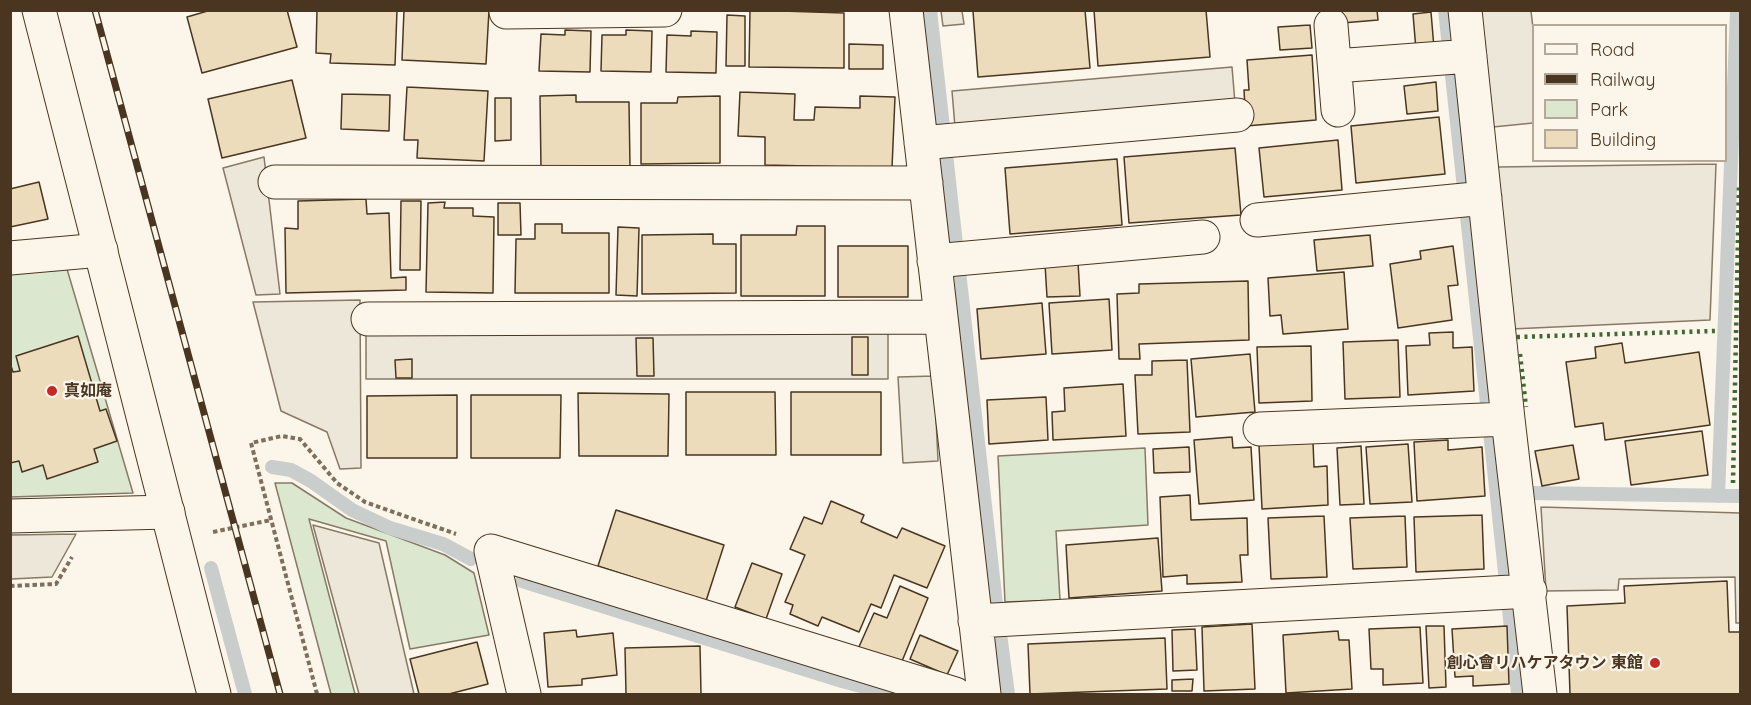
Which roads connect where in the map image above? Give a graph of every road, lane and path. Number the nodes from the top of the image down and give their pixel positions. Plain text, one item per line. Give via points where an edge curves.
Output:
1 (39, 10) edge
2 (665, 10) edge
3 (906, 10) edge
4 (1465, 10) edge
5 (506, 12) dead end
6 (1331, 25) dead end
7 (1456, 57) junction
8 (1335, 66) junction
9 (1338, 110) dead end
10 (1237, 115) dead end
11 (937, 142) junction
12 (275, 182) dead end
13 (926, 183) junction
14 (1471, 200) junction
15 (1257, 220) dead end
16 (1203, 237) dead end
17 (100, 250) junction
18 (10, 258) edge
19 (953, 260) junction
20 (940, 317) junction
21 (368, 319) dead end
22 (1495, 420) junction
23 (1260, 429) dead end
24 (168, 512) junction
25 (98, 514) junction
26 (10, 516) edge
27 (271, 520) junction
28 (206, 534) dead end
29 (491, 551) junction
30 (10, 586) edge
31 (1516, 592) junction
32 (990, 620) junction
33 (214, 694) edge
34 (317, 694) edge
35 (524, 694) edge
36 (955, 694) edge
37 (984, 694) edge
38 (1540, 694) edge

1 - 17 street
2 - 5 street
3 - 11 street
4 - 7 street
6 - 8 street
7 - 8 street
7 - 14 street
8 - 9 street
10 - 11 street
11 - 13 street
12 - 13 street
13 - 19 street
14 - 15 street
14 - 22 street
16 - 19 street
17 - 18 street
17 - 24 street
19 - 20 street
20 - 21 street
20 - 32 street
22 - 23 street
22 - 31 street
24 - 25 street
24 - 33 street
25 - 26 street
25 - 30 path via 56,584
27 - 28 path
27 - 29 path via 251,443 282,436 300,439 337,483 365,502 467,538
27 - 34 path
29 - 35 street
29 - 36 street
31 - 32 street
31 - 38 street
32 - 37 street

